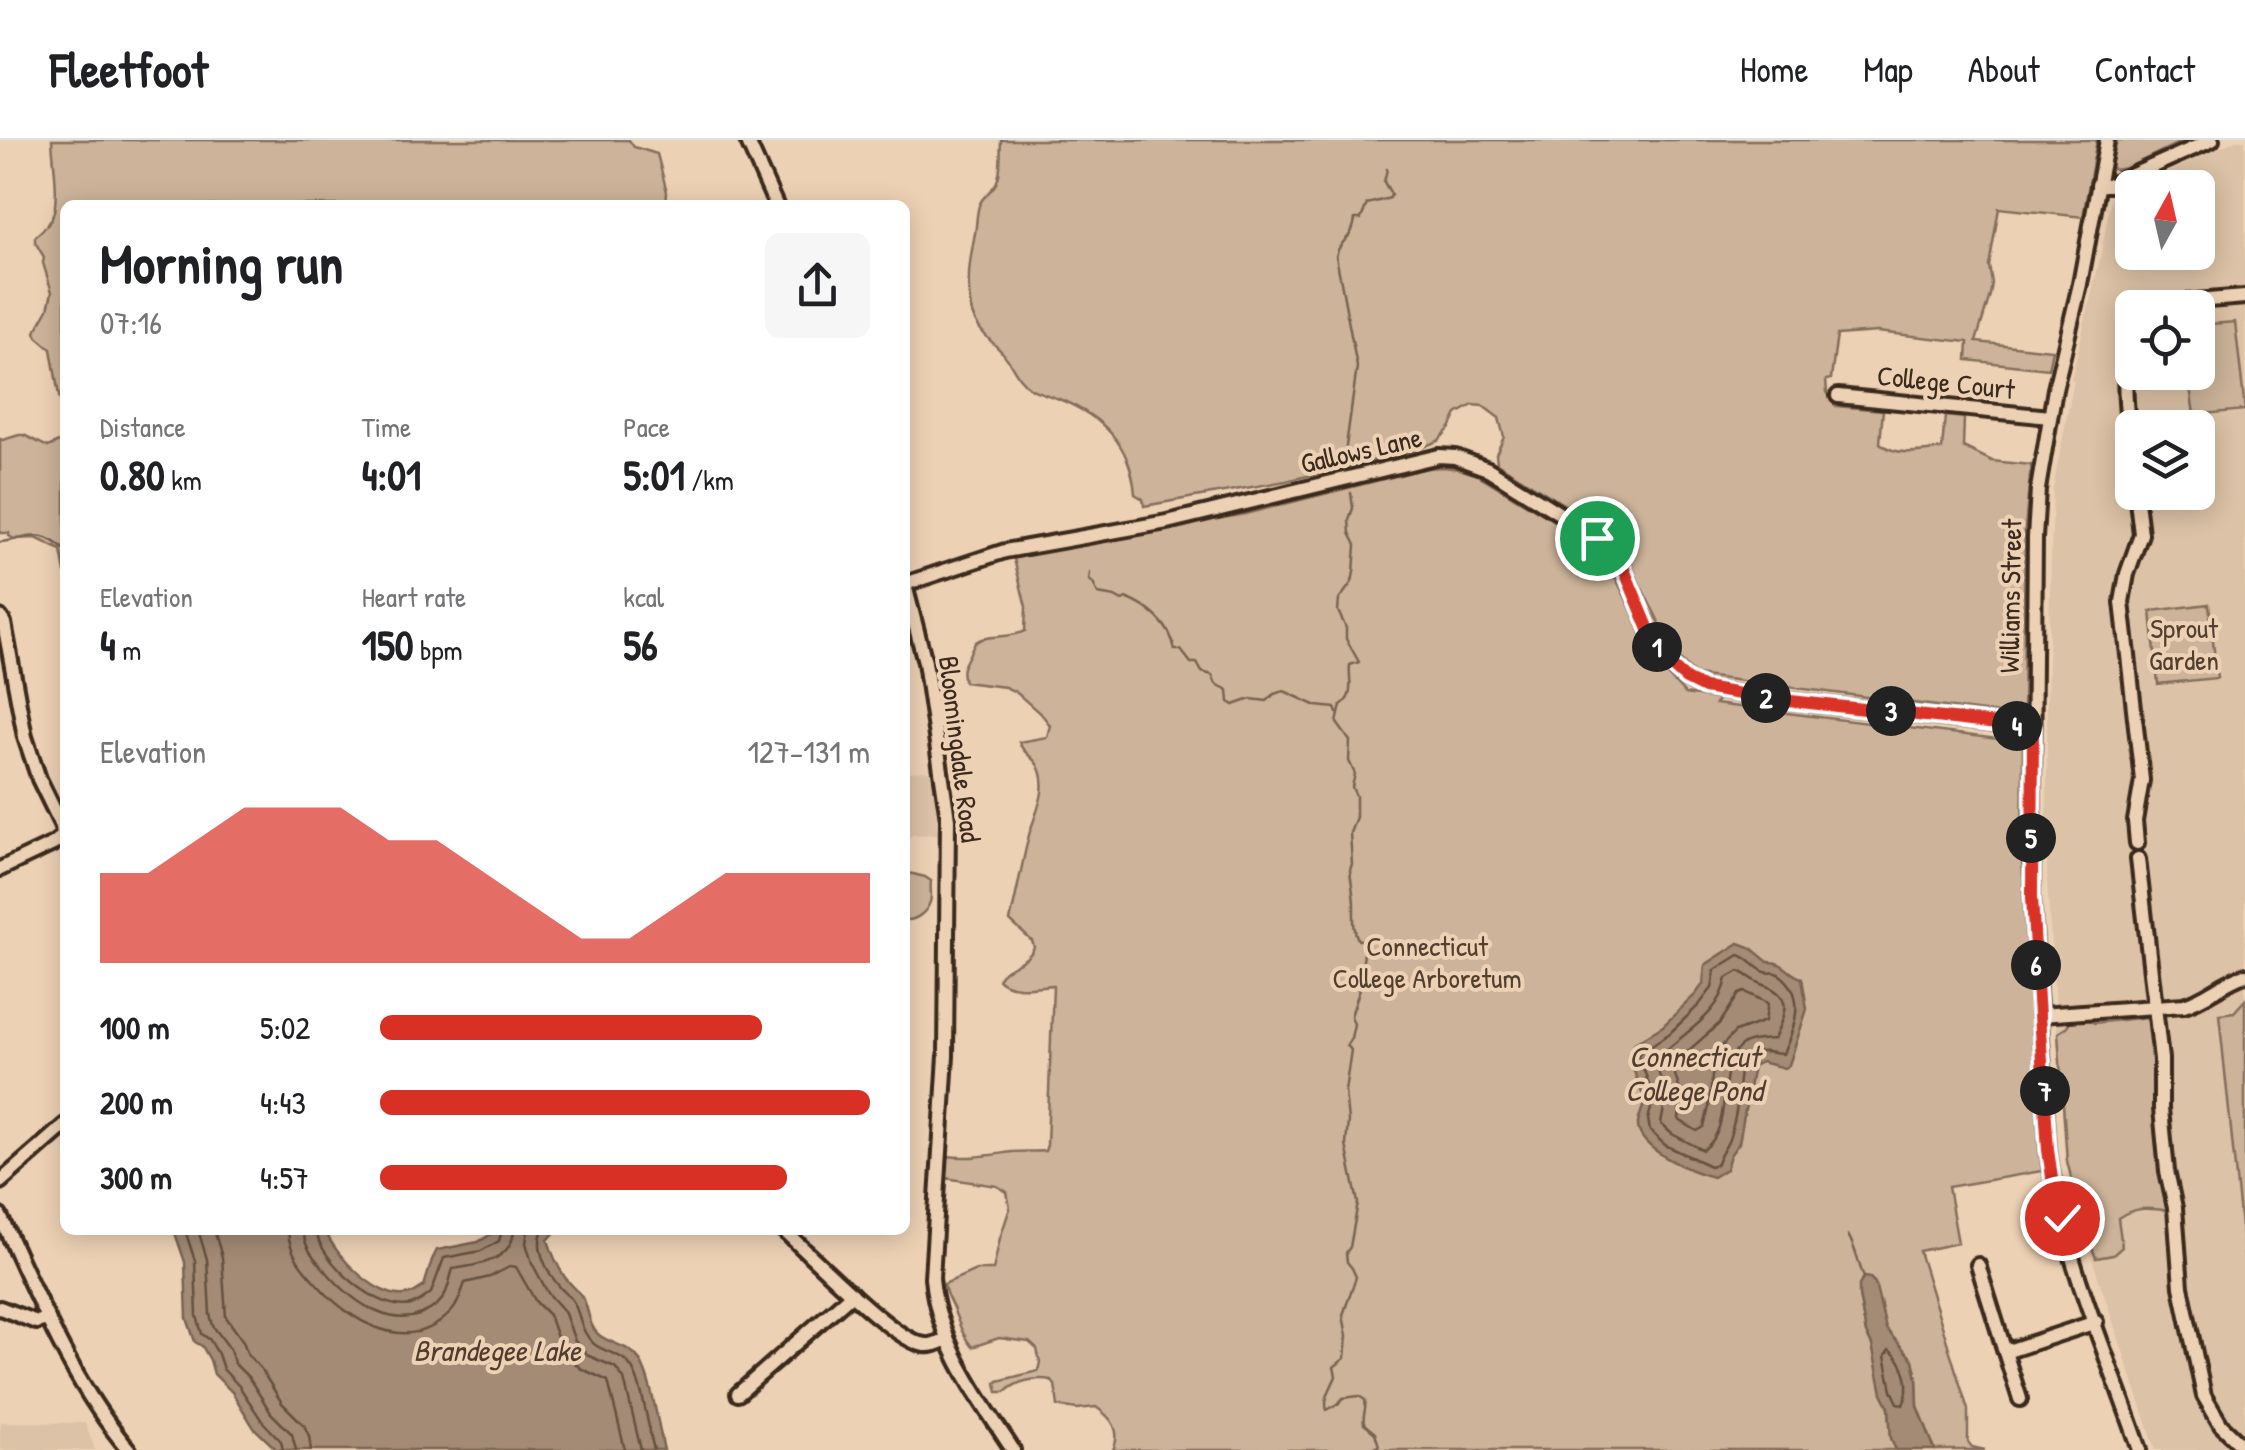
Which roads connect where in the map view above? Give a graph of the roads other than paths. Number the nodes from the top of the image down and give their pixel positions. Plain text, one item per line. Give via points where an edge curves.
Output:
1 (747, 140) edge
2 (2107, 140) edge
3 (2212, 140) edge
4 (2098, 185) junction
5 (774, 200) edge
6 (2245, 296) edge
7 (2215, 299) edge
8 (1838, 396) dead end
9 (2050, 418) junction
10 (2138, 510) edge
11 (910, 582) edge
12 (910, 604) edge
13 (0, 616) edge
14 (2033, 728) junction
15 (60, 822) edge
16 (60, 839) edge
17 (2136, 843) dead end
18 (2138, 860) dead end
19 (0, 869) edge
20 (2245, 976) edge
21 (2155, 1007) junction
22 (2040, 1015) junction
23 (60, 1129) edge
24 (0, 1182) edge
25 (0, 1216) edge
26 (788, 1235) edge
27 (1978, 1265) dead end
28 (852, 1294) junction
29 (0, 1308) edge
30 (48, 1320) junction
31 (2096, 1322) junction
32 (947, 1339) junction
33 (2005, 1352) junction
34 (738, 1394) dead end
35 (2020, 1399) dead end
36 (2245, 1448) edge
37 (128, 1450) edge
38 (1013, 1450) edge
39 (2140, 1450) edge

1 - 5 street
2 - 4 street, Williams Street
3 - 4 street
4 - 9 street, Williams Street
6 - 7 street
8 - 9 street, College Court
9 - 14 street, Williams Street via 2035,538
10 - 17 street via 2141,532 2122,602 2142,780
11 - 14 street, Gallows Lane via 1005,551 1167,522 1439,456 1455,458 1488,469 1597,538 1623,567 1667,662 1704,688
12 - 32 street, Bloomingdale Road via 948,819 946,1056 932,1278
13 - 15 street via 25,737
14 - 22 street, Williams Street via 2032,897
16 - 19 street
18 - 21 street
20 - 21 street via 2192,1002
21 - 22 street
21 - 36 street via 2160,1109 2185,1311 2204,1396
22 - 31 street, Williams Street via 2053,1184
23 - 24 street
25 - 30 street
26 - 28 street
27 - 33 street
28 - 32 street via 918,1343
28 - 34 street
29 - 30 street
30 - 37 street via 80,1384
31 - 33 street
31 - 39 street, Williams Street
32 - 38 street, Bloomingdale Road
33 - 35 street

